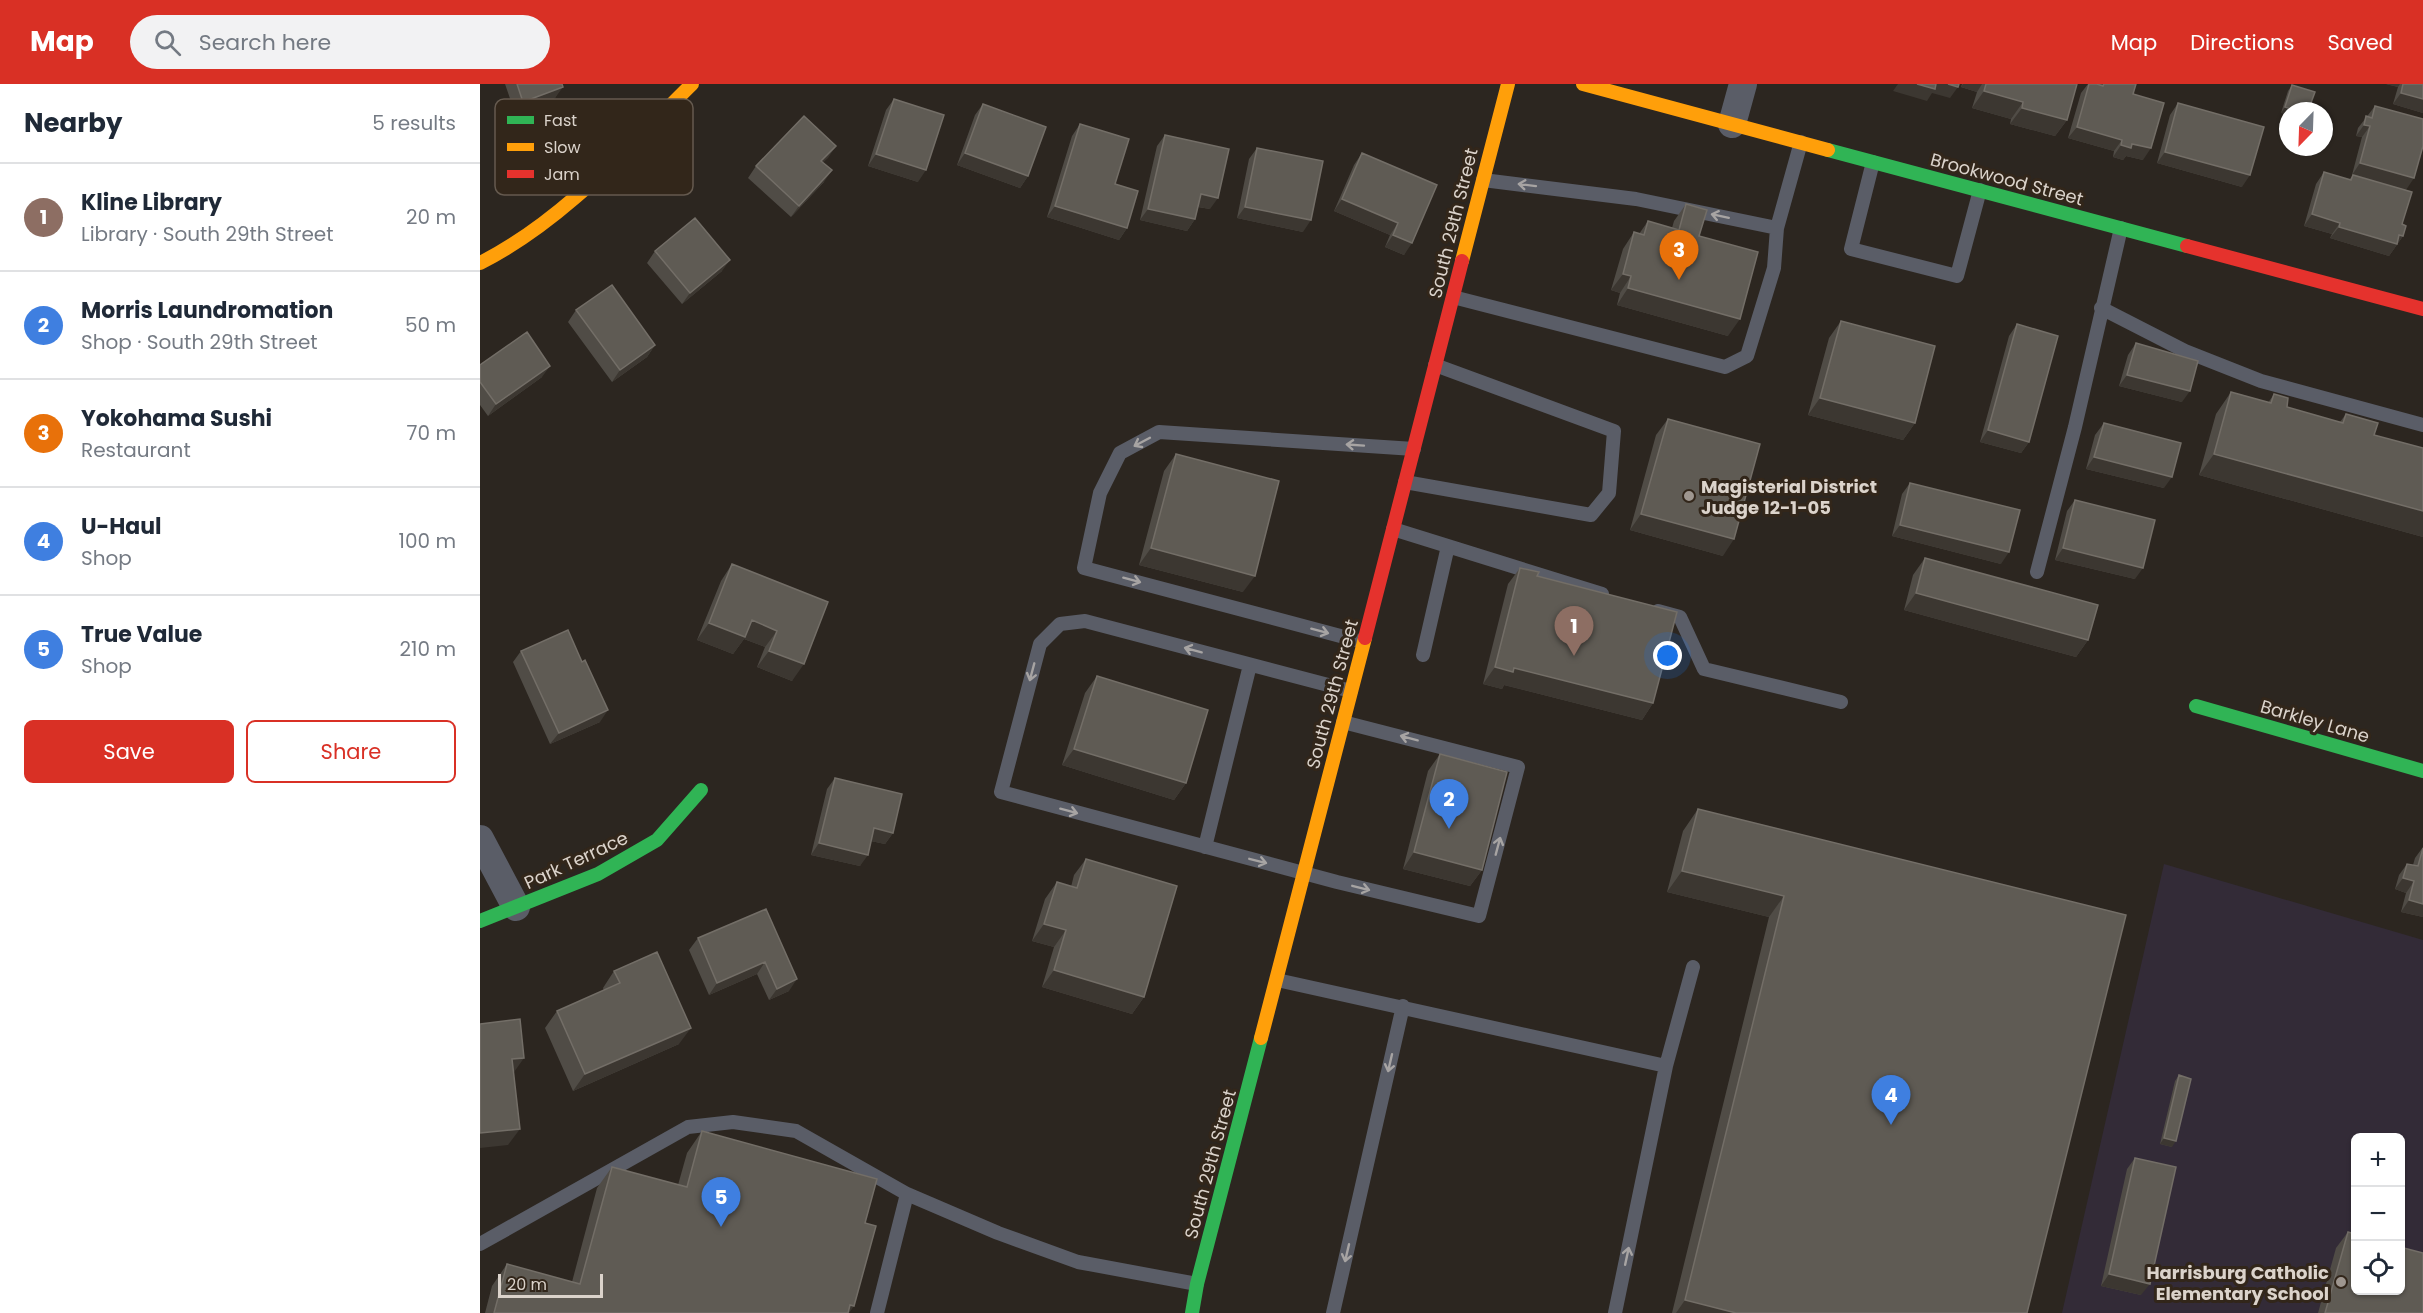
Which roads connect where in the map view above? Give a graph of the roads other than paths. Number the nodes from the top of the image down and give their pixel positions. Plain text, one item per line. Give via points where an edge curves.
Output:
1 (692, 84) edge
2 (1508, 84) edge
3 (1583, 84) edge
4 (1743, 84) edge
5 (677, 99) edge
6 (1732, 124) junction
7 (1801, 142) junction
8 (1873, 162) junction
9 (1483, 180) junction
10 (1980, 190) junction
11 (579, 195) edge
12 (1777, 228) junction
13 (2121, 228) junction
14 (480, 263) edge
15 (1453, 297) junction
16 (2101, 309) junction
17 (2423, 309) edge
18 (1435, 365) junction
19 (2423, 425) edge
20 (1414, 449) junction
21 (1405, 482) junction
22 (1393, 529) junction
23 (1448, 546) junction
24 (2037, 572) dead end
25 (1613, 597) edge
26 (1647, 607) edge
27 (1364, 643) junction
28 (1423, 655) dead end
29 (1250, 665) junction
30 (1351, 692) junction
31 (1841, 702) dead end
32 (2196, 706) dead end
33 (1343, 722) junction
34 (2423, 771) edge
35 (701, 790) dead end
36 (480, 839) edge
37 (1205, 848) junction
38 (1304, 873) junction
39 (516, 907) junction
40 (480, 921) edge
41 (1693, 967) dead end
42 (1277, 980) junction
43 (1403, 1006) junction
44 (1666, 1066) junction
45 (907, 1194) junction
46 (480, 1244) edge
47 (1197, 1284) junction
48 (877, 1313) edge
49 (1192, 1313) edge
50 (1333, 1313) edge
51 (1615, 1313) edge

1 - 5 street
2 - 9 street, South 29th Street
3 - 6 street, Brookwood Street
4 - 6 street
6 - 7 street, Brookwood Street
7 - 8 street, Brookwood Street
7 - 12 lane
8 - 10 street, Brookwood Street
8 - 10 lane via 1851,249 1957,276
12 -> 9 lane via 1636,199
9 - 15 street, South 29th Street
10 - 13 street, Brookwood Street
11 - 14 street via 502,252
12 - 15 lane via 1774,268 1747,356 1725,367
13 - 16 lane
13 - 17 street, Brookwood Street
15 - 18 street, South 29th Street
16 - 19 lane via 2185,351 2261,381
16 - 24 lane
18 - 20 street, South 29th Street
18 - 21 lane via 1614,431 1609,493 1591,515
20 - 21 street, South 29th Street
20 -> 27 lane via 1159,432 1120,453 1100,493 1084,568
21 - 22 street, South 29th Street
22 - 23 lane
22 - 27 street, South 29th Street
23 - 25 lane
23 - 28 lane
26 - 31 lane via 1680,617 1704,669
27 - 30 street, South 29th Street
29 - 30 lane
29 - 37 lane
29 -> 37 lane via 1086,621 1060,624 1040,644 1001,792
30 - 33 street, South 29th Street
32 - 34 street, Barkley Lane
33 - 38 street, South 29th Street
38 -> 33 lane via 1479,916 1518,766
35 - 39 street, Park Terrace via 657,840 598,874
36 - 39 street
37 -> 38 lane
38 - 42 street, South 29th Street
39 - 40 street, Park Terrace
41 - 44 lane
42 - 43 lane
42 - 47 street, South 29th Street
43 - 44 lane
43 -> 50 lane
51 -> 44 lane
45 - 46 lane via 796,1131 733,1122 688,1127
45 - 47 lane via 1078,1262
45 - 48 lane
47 - 49 street, South 29th Street

